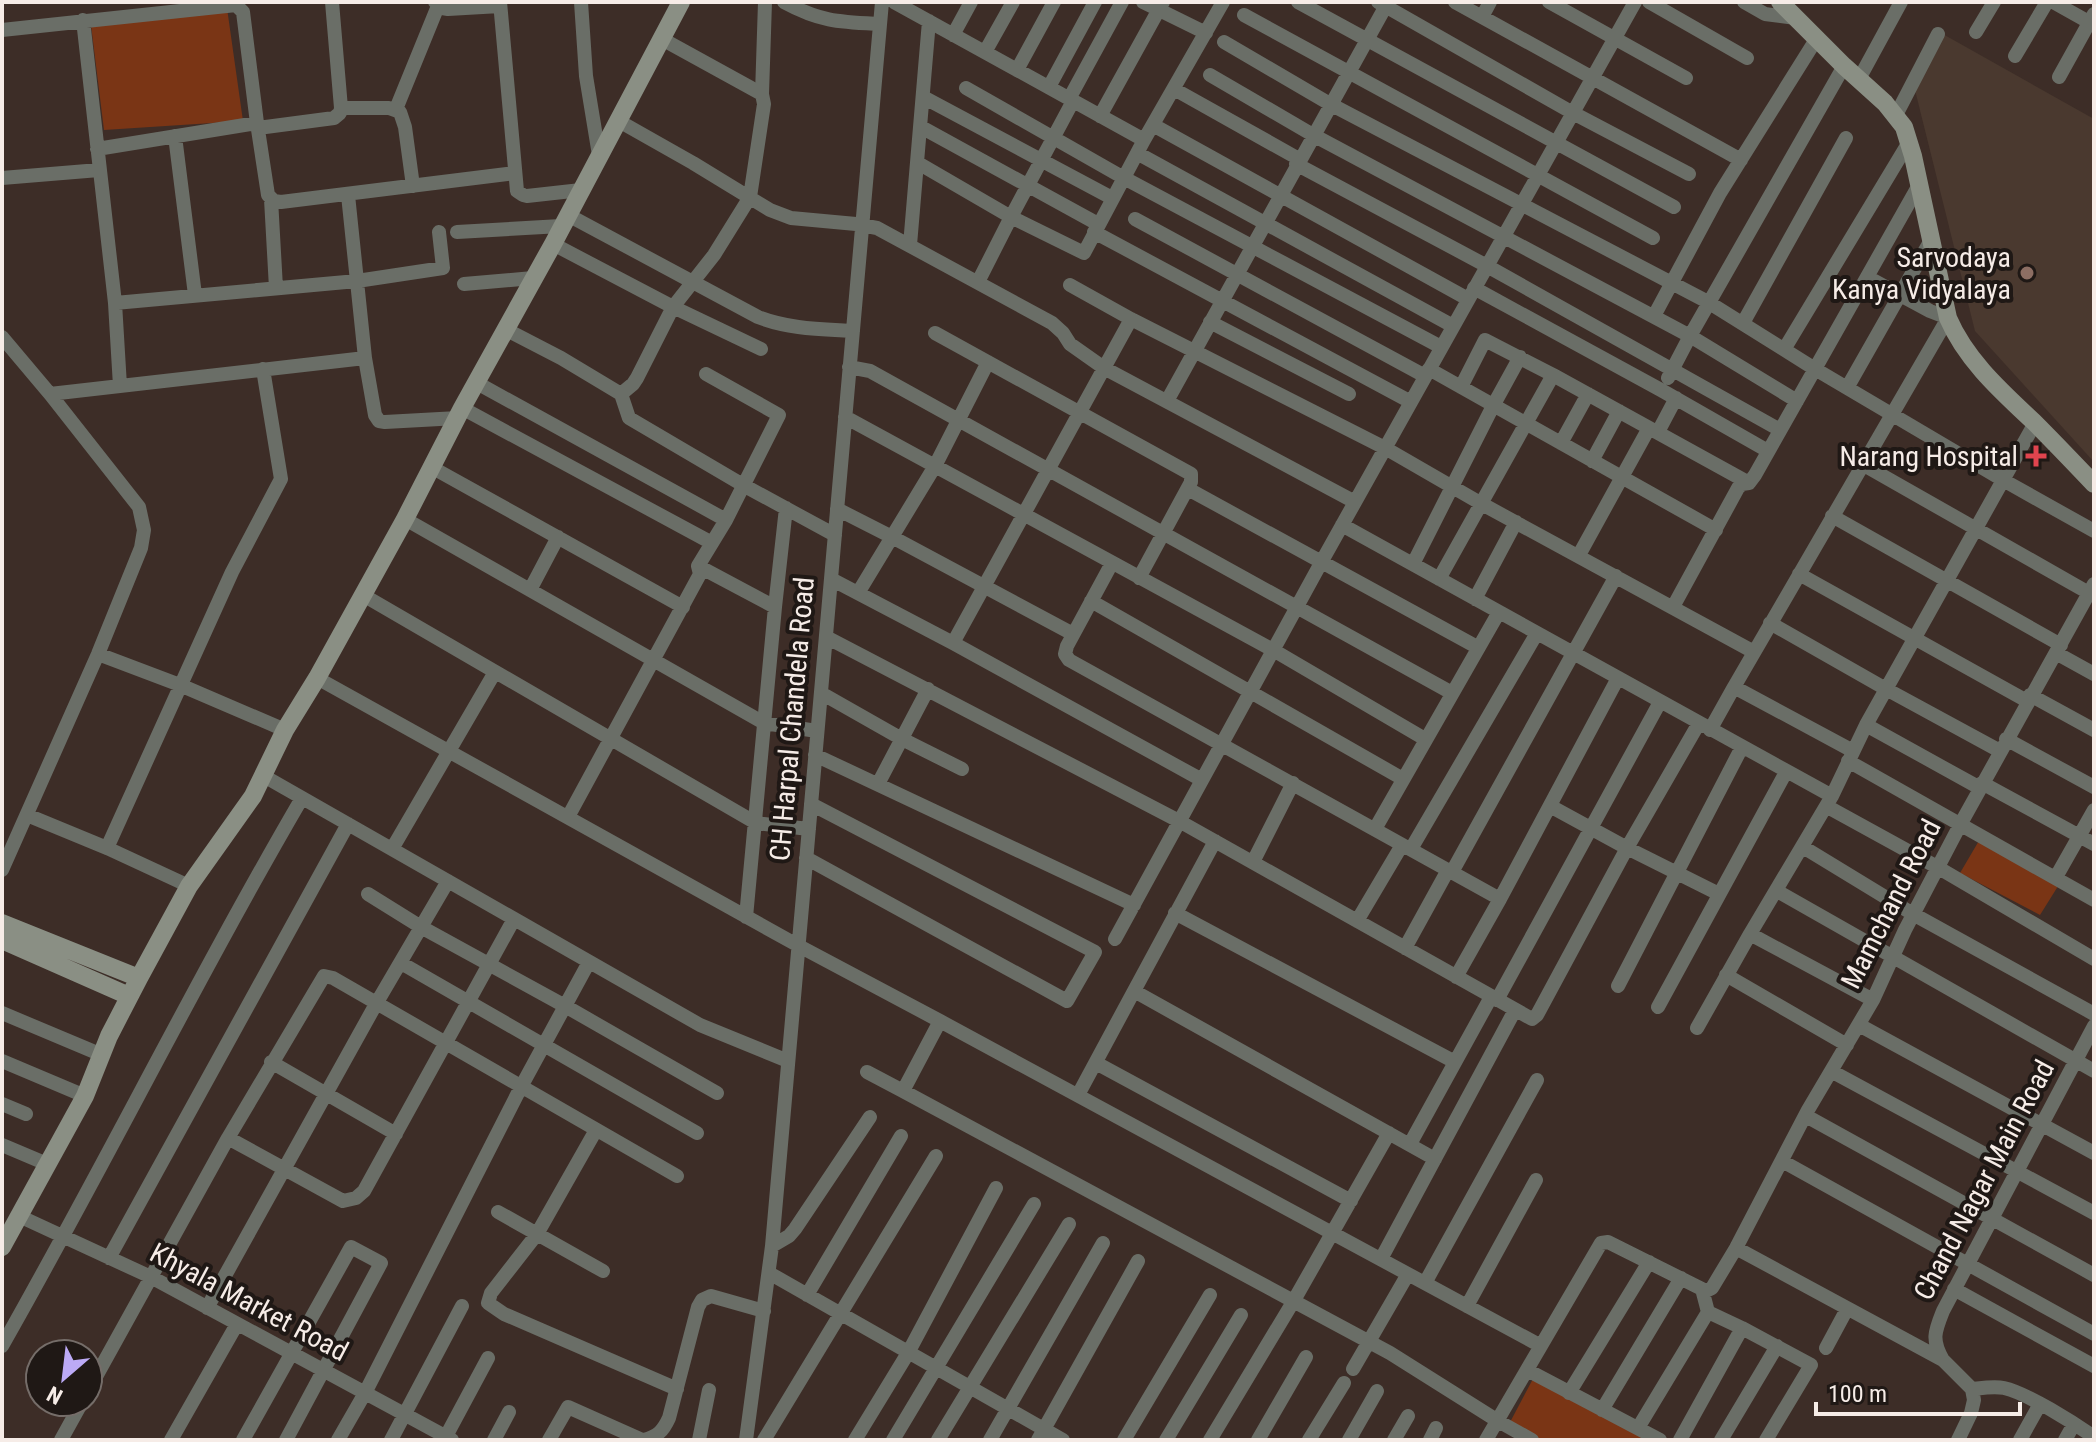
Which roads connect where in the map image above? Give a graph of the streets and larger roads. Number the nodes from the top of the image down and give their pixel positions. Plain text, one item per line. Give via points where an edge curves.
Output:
1 (332, 2) edge
2 (581, 2) edge
3 (681, 2) edge
4 (765, 2) edge
5 (784, 2) edge
6 (882, 2) edge
7 (894, 2) edge
8 (971, 2) edge
9 (1013, 2) edge
10 (1054, 2) edge
11 (1095, 2) edge
12 (1122, 2) edge
13 (1143, 2) edge
14 (1223, 2) edge
15 (1298, 2) edge
16 (1455, 2) edge
17 (1490, 2) edge
18 (1549, 2) edge
19 (1635, 2) edge
20 (1649, 2) edge
21 (1744, 2) edge
22 (1780, 2) edge
23 (1901, 2) edge
24 (1994, 2) edge
25 (2047, 2) edge
26 (2053, 2) edge
27 (1383, 3) edge
28 (238, 4) edge
29 (437, 4) edge
30 (500, 4) edge
31 (1160, 6) edge
32 (1244, 15) dead end
33 (1482, 17) junction
34 (1796, 18) junction
35 (83, 20) junction
36 (929, 21) junction
37 (2093, 21) edge
38 (880, 24) junction
39 (2, 30) edge
40 (1976, 32) dead end
41 (1206, 33) junction
42 (1938, 34) dead end
43 (953, 35) junction
44 (1615, 38) junction
45 (1817, 38) junction
46 (662, 39) junction
47 (1366, 40) junction
48 (1224, 42) dead end
49 (985, 52) junction
50 (2015, 56) dead end
51 (1747, 58) dead end
52 (1844, 66) junction
53 (1017, 70) junction
54 (1347, 73) junction
55 (1210, 75) dead end
56 (2059, 77) dead end
57 (1686, 78) dead end
58 (1592, 79) junction
59 (1859, 79) junction
60 (1049, 87) junction
61 (966, 88) dead end
62 (1174, 89) junction
63 (762, 94) junction
64 (923, 97) junction
65 (1071, 100) junction
66 (1330, 104) junction
67 (341, 108) junction
68 (396, 109) junction
69 (1573, 113) junction
70 (1896, 115) junction
71 (1100, 116) junction
72 (617, 120) junction
73 (257, 125) junction
74 (1153, 125) junction
75 (921, 127) junction
76 (1313, 135) junction
77 (175, 136) junction
78 (1053, 138) junction
79 (1846, 138) dead end
80 (1909, 142) junction
81 (1556, 143) junction
82 (1140, 147) junction
83 (97, 149) junction
84 (599, 155) junction
85 (1041, 160) junction
86 (1741, 160) junction
87 (1298, 162) junction
88 (918, 163) junction
89 (99, 170) junction
90 (515, 173) junction
91 (1689, 174) dead end
92 (1537, 176) junction
93 (2, 178) edge
94 (1124, 178) junction
95 (1028, 185) junction
96 (1919, 185) junction
97 (413, 186) junction
98 (581, 190) junction
99 (348, 195) junction
100 (1279, 195) junction
101 (750, 197) junction
102 (1112, 198) junction
103 (271, 199) junction
104 (1521, 204) junction
105 (1674, 207) dead end
106 (1011, 217) junction
107 (1135, 219) dead end
108 (564, 221) junction
109 (1264, 224) junction
110 (862, 225) junction
111 (1096, 228) junction
112 (439, 232) dead end
113 (457, 232) dead end
114 (1503, 236) junction
115 (1653, 238) dead end
116 (1931, 240) junction
117 (553, 244) junction
118 (910, 245) junction
119 (1251, 246) junction
120 (1487, 266) junction
121 (1236, 274) junction
122 (1867, 277) junction
123 (533, 278) junction
124 (357, 281) junction
125 (693, 281) junction
126 (978, 282) junction
127 (1671, 283) junction
128 (464, 284) dead end
129 (1070, 285) dead end
130 (276, 288) junction
131 (1471, 294) junction
132 (195, 295) junction
133 (1900, 295) junction
134 (1222, 299) junction
135 (1708, 302) junction
136 (115, 303) junction
137 (673, 307) junction
138 (1654, 316) junction
139 (1948, 318) junction
140 (1131, 319) junction
141 (1210, 322) junction
142 (1743, 323) junction
143 (1453, 326) junction
144 (505, 329) junction
145 (853, 331) junction
146 (935, 333) dead end
147 (1690, 336) junction
148 (2, 337) edge
149 (1441, 347) junction
150 (1785, 348) junction
151 (761, 349) dead end
152 (1194, 350) junction
153 (1520, 357) junction
154 (365, 358) junction
155 (988, 362) junction
156 (849, 367) junction
157 (1104, 368) junction
158 (263, 369) junction
159 (1815, 369) junction
160 (1672, 370) junction
161 (1427, 372) junction
162 (706, 374) dead end
163 (1553, 375) junction
164 (477, 383) junction
165 (120, 386) junction
166 (1461, 387) junction
167 (1847, 388) junction
168 (1661, 390) junction
169 (50, 394) junction
170 (621, 394) junction
171 (1349, 394) dead end
172 (1588, 394) junction
173 (1676, 398) junction
174 (1167, 401) junction
175 (1797, 401) junction
176 (1411, 402) junction
177 (1493, 406) junction
178 (1080, 411) junction
179 (1619, 411) junction
180 (1891, 412) junction
181 (460, 413) junction
182 (845, 417) junction
183 (958, 421) junction
184 (2035, 423) junction
185 (1526, 424) junction
186 (1654, 430) junction
187 (1780, 430) junction
188 (1561, 443) junction
189 (1385, 448) junction
190 (1768, 451) junction
191 (1592, 461) junction
192 (1862, 464) junction
193 (935, 466) junction
194 (433, 468) junction
195 (1048, 471) junction
196 (1620, 477) junction
197 (2003, 480) junction
198 (2093, 481) edge
199 (1749, 483) junction
200 (743, 485) junction
201 (1452, 485) junction
202 (1188, 489) junction
203 (1355, 502) junction
204 (1482, 504) junction
205 (786, 508) junction
206 (837, 509) junction
207 (1023, 515) junction
208 (1832, 516) junction
209 (405, 519) junction
210 (726, 520) junction
211 (1516, 522) junction
212 (1342, 525) junction
213 (1976, 529) junction
214 (1716, 530) junction
215 (2094, 531) edge
216 (1164, 532) junction
217 (835, 535) junction
218 (558, 537) junction
219 (892, 537) junction
220 (712, 543) junction
221 (1579, 555) junction
222 (1322, 561) junction
223 (1112, 563) junction
224 (1413, 564) junction
225 (698, 566) junction
226 (1799, 574) junction
227 (1616, 576) junction
228 (1139, 578) junction
229 (831, 579) junction
230 (1439, 579) junction
231 (1946, 582) junction
232 (984, 587) junction
233 (2092, 589) edge
234 (530, 590) junction
235 (858, 593) junction
236 (363, 595) junction
237 (1475, 599) junction
238 (1091, 601) junction
239 (1297, 606) junction
240 (683, 607) junction
241 (775, 607) junction
242 (1673, 607) junction
243 (1499, 612) junction
244 (2088, 613) edge
245 (1770, 623) junction
246 (1537, 633) junction
247 (1073, 634) junction
248 (826, 637) junction
249 (1914, 638) junction
250 (953, 643) junction
251 (1477, 647) junction
252 (2058, 649) junction
253 (1273, 650) junction
254 (1754, 652) junction
255 (98, 654) junction
256 (1574, 654) junction
257 (654, 660) junction
258 (495, 672) junction
259 (2094, 674) edge
260 (317, 678) junction
261 (1618, 678) junction
262 (180, 685) junction
263 (1734, 687) junction
264 (928, 689) junction
265 (1886, 689) junction
266 (1250, 692) junction
267 (821, 693) junction
268 (1452, 693) junction
269 (2029, 698) junction
270 (1660, 702) junction
271 (764, 723) junction
272 (1866, 725) junction
273 (1705, 727) junction
274 (285, 730) junction
275 (2094, 730) edge
276 (817, 731) junction
277 (611, 739) junction
278 (902, 739) junction
279 (1425, 739) junction
280 (1222, 743) junction
281 (2003, 745) junction
282 (1742, 747) junction
283 (449, 751) junction
284 (815, 755) junction
285 (1850, 756) junction
286 (962, 769) dead end
287 (1786, 772) junction
288 (262, 775) junction
289 (1403, 779) junction
290 (1202, 780) junction
291 (1293, 783) junction
292 (878, 784) junction
293 (1981, 785) junction
294 (2094, 787) edge
295 (302, 798) junction
296 (1829, 801) junction
297 (811, 804) junction
298 (1550, 806) junction
299 (2094, 810) edge
300 (27, 815) junction
301 (568, 817) junction
302 (1179, 821) junction
303 (756, 823) junction
304 (348, 824) junction
305 (1960, 825) junction
306 (1590, 827) junction
307 (809, 829) junction
308 (1375, 829) junction
309 (2080, 836) junction
310 (1215, 841) junction
311 (2094, 844) edge
312 (1406, 847) junction
313 (1803, 847) junction
314 (107, 848) junction
315 (1627, 848) junction
316 (392, 849) junction
317 (806, 858) junction
318 (1253, 862) junction
319 (1937, 867) junction
320 (2, 870) edge
321 (1450, 871) junction
322 (1677, 872) junction
323 (2056, 877) junction
324 (448, 881) junction
325 (189, 886) junction
326 (1777, 891) junction
327 (368, 894) dead end
328 (1719, 894) junction
329 (1500, 899) junction
330 (2094, 900) edge
331 (1134, 905) junction
332 (1175, 913) junction
333 (1913, 914) junction
334 (746, 917) junction
335 (514, 919) junction
336 (1357, 921) junction
337 (2, 923) edge
338 (421, 927) junction
339 (1750, 934) junction
340 (1115, 939) dead end
341 (2, 940) edge
342 (799, 946) junction
343 (1405, 948) junction
344 (1893, 959) junction
345 (2094, 959) edge
346 (589, 962) junction
347 (401, 963) junction
348 (490, 964) junction
349 (1726, 975) junction
350 (1456, 977) junction
351 (139, 978) junction
352 (1618, 986) dead end
353 (1134, 991) junction
354 (129, 996) junction
355 (1494, 998) junction
356 (1873, 1000) junction
357 (468, 1001) junction
358 (376, 1004) junction
359 (565, 1006) junction
360 (1658, 1007) dead end
361 (1515, 1010) junction
362 (2, 1013) edge
363 (2094, 1014) edge
364 (940, 1021) junction
365 (1859, 1025) junction
366 (2094, 1026) edge
367 (1697, 1028) dead end
368 (446, 1044) junction
369 (543, 1045) junction
370 (1847, 1045) junction
371 (102, 1055) junction
372 (2, 1061) edge
373 (788, 1061) junction
374 (2075, 1061) junction
375 (271, 1062) junction
376 (1455, 1062) junction
377 (1096, 1063) junction
378 (1831, 1071) junction
379 (2094, 1071) edge
380 (867, 1072) dead end
381 (1537, 1080) dead end
382 (521, 1087) junction
383 (903, 1091) junction
384 (327, 1092) junction
385 (717, 1093) dead end
386 (1078, 1095) junction
387 (85, 1096) junction
388 (2, 1104) edge
389 (26, 1114) dead end
390 (1806, 1116) junction
391 (870, 1117) dead end
392 (2041, 1123) junction
393 (596, 1130) junction
394 (697, 1133) dead end
395 (1389, 1133) junction
396 (396, 1134) junction
397 (901, 1136) dead end
398 (228, 1138) junction
399 (1410, 1144) junction
400 (2, 1145) edge
401 (2094, 1153) edge
402 (936, 1156) dead end
403 (1435, 1159) junction
404 (1782, 1161) junction
405 (47, 1164) junction
406 (285, 1169) junction
407 (2016, 1172) junction
408 (677, 1176) dead end
409 (1536, 1180) dead end
410 (996, 1188) dead end
411 (1351, 1201) junction
412 (1034, 1204) dead end
413 (498, 1212) dead end
414 (2094, 1213) edge
415 (19, 1216) junction
416 (1991, 1219) junction
417 (1069, 1224) dead end
418 (1333, 1233) junction
419 (537, 1234) junction
420 (64, 1237) junction
421 (1103, 1243) dead end
422 (772, 1246) junction
423 (2, 1247) edge
424 (1736, 1248) junction
425 (109, 1258) junction
426 (1381, 1259) junction
427 (1138, 1261) dead end
428 (1649, 1262) junction
429 (1967, 1265) junction
430 (603, 1271) dead end
431 (769, 1273) junction
432 (1408, 1274) junction
433 (2094, 1275) edge
434 (151, 1277) junction
435 (1681, 1278) junction
436 (1425, 1283) junction
437 (1702, 1289) junction
438 (1954, 1289) junction
439 (807, 1295) junction
440 (1210, 1295) dead end
441 (1293, 1302) junction
442 (462, 1306) dead end
443 (1467, 1306) junction
444 (207, 1308) junction
445 (1847, 1309) junction
446 (764, 1311) junction
447 (1708, 1312) junction
448 (841, 1314) junction
449 (1241, 1315) dead end
450 (237, 1324) junction
451 (1742, 1328) junction
452 (2094, 1334) edge
453 (1368, 1342) junction
454 (2, 1346) edge
455 (1541, 1346) junction
456 (1777, 1346) junction
457 (1826, 1348) dead end
458 (291, 1353) junction
459 (908, 1353) junction
460 (1306, 1357) dead end
461 (488, 1358) dead end
462 (1943, 1360) junction
463 (104, 1362) edge
464 (2094, 1366) edge
465 (935, 1369) junction
466 (1353, 1369) dead end
467 (323, 1370) junction
468 (1527, 1370) junction
469 (1344, 1383) dead end
470 (970, 1388) junction
471 (677, 1389) junction
472 (1972, 1389) junction
473 (709, 1390) dead end
474 (1377, 1391) dead end
475 (365, 1393) junction
476 (1569, 1393) junction
477 (2040, 1404) junction
478 (1009, 1410) junction
479 (1602, 1410) junction
480 (509, 1412) dead end
481 (405, 1414) junction
482 (1408, 1416) dead end
483 (73, 1418) edge
484 (1498, 1421) junction
485 (2074, 1424) junction
486 (1638, 1428) junction
487 (1041, 1435) edge
488 (2094, 1437) edge
489 (447, 1439) edge
490 (61, 1440) edge
491 (171, 1440) edge
492 (243, 1440) edge
493 (286, 1440) edge
494 (338, 1440) edge
495 (391, 1440) edge
496 (494, 1440) edge
497 (549, 1440) edge
498 (643, 1440) edge
499 (699, 1440) edge
500 (746, 1440) edge
501 (764, 1440) edge
502 (855, 1440) edge
503 (893, 1440) edge
504 (938, 1440) edge
505 (990, 1440) edge
506 (1063, 1440) edge
507 (1124, 1440) edge
508 (1166, 1440) edge
509 (1210, 1440) edge
510 (1258, 1440) edge
511 (1309, 1440) edge
512 (1349, 1440) edge
513 (1394, 1440) edge
514 (1486, 1440) edge
515 (1532, 1440) edge
516 (1660, 1440) edge
517 (1680, 1440) edge
518 (1721, 1440) edge
519 (1766, 1440) edge
520 (1958, 1440) edge
521 (2020, 1440) edge
522 (2065, 1440) edge

1 - 67 street
2 - 84 street
3 - 46 street
4 - 63 street
5 - 38 street via 818,18
6 - 38 street, CH Harpal Chandela Road
7 - 36 street
8 - 43 street
9 - 49 street
10 - 53 street
11 - 60 street
12 - 65 street
13 - 31 street
14 - 41 street
15 - 47 street
16 - 33 street
17 - 33 street
18 - 44 street
19 - 44 street
20 - 51 street
21 - 34 street via 1765,14
22 - 34 street
23 - 59 street
24 - 40 street
25 - 50 street
26 - 37 street
27 - 47 street
27 - 69 street
28 - 35 street
28 - 73 street
29 - 30 street via 448,9
29 - 68 street
30 - 90 street
31 - 41 street
31 - 71 street
32 - 54 street
33 - 58 street
34 - 45 street
35 - 39 street
35 - 83 street
36 - 43 street
36 - 64 street
37 - 56 street
38 - 110 street, CH Harpal Chandela Road
41 - 62 street
42 - 70 street
43 - 49 street
44 - 57 street
44 - 58 street
45 - 52 street
45 - 86 street
46 - 63 street
46 - 72 street
47 - 54 street
47 - 81 street
48 - 66 street
49 - 53 street
52 - 59 street
52 - 135 street
53 - 60 street
54 - 66 street
54 - 92 street
55 - 76 street
58 - 69 street
58 - 86 street
59 - 70 street
60 - 65 street
61 - 78 street
62 - 74 street
62 - 87 street
63 - 101 street
64 - 75 street
64 - 85 street
65 - 71 street
65 - 78 street
66 - 76 street
66 - 104 street
67 - 68 street
67 - 73 street via 334,118
68 - 97 street via 405,127
69 - 81 street
69 - 91 street
70 - 80 street
71 - 82 street
72 - 84 street
72 - 101 street
73 - 77 street
73 - 103 street
74 - 82 street
74 - 100 street
75 - 88 street
75 - 95 street
76 - 87 street
76 - 114 street
77 - 83 street
77 - 132 street
78 - 85 street
78 - 94 street
79 - 142 street
80 - 96 street
80 - 150 street
81 - 92 street
81 - 105 street
82 - 94 street
82 - 109 street
83 - 89 street
84 - 98 street
85 - 95 street
85 - 102 street
86 - 127 street
87 - 100 street
87 - 120 street
88 - 106 street
88 - 118 street
89 - 93 street
89 - 136 street
90 - 97 street
90 - 98 street via 517,191 523,195
92 - 104 street
92 - 115 street
94 - 102 street
94 - 119 street
95 - 106 street
95 - 111 street
96 - 116 street
96 - 122 street
97 - 99 street
98 - 108 street
99 - 103 street
99 - 124 street
100 - 109 street
100 - 131 street
101 - 110 street via 791,218
101 - 125 street
102 - 111 street
103 - 130 street
104 - 114 street
104 - 127 street
106 - 111 street via 1084,253
106 - 126 street
107 - 121 street
108 - 113 street
108 - 117 street
108 - 125 street
109 - 119 street
109 - 143 street
110 - 118 street
110 - 145 street, CH Harpal Chandela Road
111 - 134 street
112 - 124 street via 443,268
114 - 120 street
114 - 138 street
116 - 133 street
116 - 139 street
117 - 123 street
117 - 137 street
118 - 126 street
119 - 121 street
119 - 149 street
120 - 131 street
120 - 160 street
121 - 134 street
121 - 161 street
122 - 133 street
122 - 159 street
123 - 128 street
123 - 144 street
124 - 130 street
124 - 154 street
125 - 137 street
125 - 145 street via 775,323
126 - 157 street via 1052,323 1070,344
127 - 135 street
127 - 138 street
129 - 140 street
130 - 132 street
131 - 143 street
131 - 168 street
132 - 136 street
133 - 139 street
133 - 167 street
134 - 141 street
134 - 176 street
135 - 142 street
135 - 147 street
136 - 165 street
137 - 151 street
137 - 170 street via 637,378
138 - 147 street
139 - 180 street
139 - 184 street via 1965,350
140 - 152 street
140 - 157 street
141 - 152 street
141 - 171 street
142 - 150 street
143 - 149 street
144 - 164 street
144 - 170 street
145 - 156 street, CH Harpal Chandela Road
146 - 155 street
147 - 160 street
147 - 175 street
148 - 169 street
149 - 161 street
150 - 159 street
152 - 174 street
152 - 189 street
153 - 163 street
153 - 166 street via 1485,340
153 - 177 street
154 - 158 street
154 - 181 street via 379,421
155 - 178 street
155 - 183 street
156 - 182 street, CH Harpal Chandela Road
156 - 183 street via 870,371
157 - 174 street
157 - 178 street
158 - 165 street
158 - 262 street via 281,479
159 - 167 street
159 - 175 street
160 - 168 street
160 - 187 street
161 - 166 street
161 - 176 street
162 - 200 street via 779,415
163 - 172 street
163 - 185 street
164 - 181 street
164 - 210 street
165 - 169 street
166 - 177 street
167 - 180 street
168 - 173 street
169 - 255 street via 143,518 141,548
170 - 200 street via 629,418
172 - 179 street
172 - 188 street
173 - 186 street
173 - 190 street
174 - 203 street
175 - 187 street
176 - 189 street
177 - 185 street
177 - 201 street
178 - 195 street
178 - 202 street via 1191,474
179 - 186 street
179 - 191 street
180 - 192 street
180 - 197 street
181 - 194 street
181 - 220 street
182 - 193 street
182 - 206 street, CH Harpal Chandela Road
183 - 193 street
183 - 195 street
184 - 197 street
184 - 198 street
185 - 188 street
185 - 204 street
186 - 196 street
186 - 199 street
187 - 190 street
188 - 191 street
189 - 201 street
189 - 203 street
190 - 199 street
191 - 196 street
192 - 208 street
192 - 213 street
193 - 207 street
193 - 219 street
194 - 209 street
194 - 218 street
195 - 207 street
195 - 216 street
196 - 214 street
196 - 221 street
197 - 213 street
197 - 215 street
199 - 214 street via 1738,488
200 - 205 street
200 - 210 street
201 - 204 street
201 - 224 street
202 - 216 street
202 - 222 street
203 - 212 street
204 - 211 street
204 - 230 street
205 - 217 street
205 - 241 street
206 - 217 street, CH Harpal Chandela Road
206 - 219 street
207 - 223 street
207 - 232 street
208 - 226 street
208 - 231 street
209 - 234 street
209 - 236 street
210 - 220 street
211 - 221 street
211 - 237 street
212 - 222 street
212 - 224 street
213 - 231 street
213 - 233 street
214 - 242 street
216 - 228 street
216 - 239 street
217 - 229 street, CH Harpal Chandela Road
218 - 234 street
218 - 240 street
219 - 232 street
219 - 235 street
220 - 225 street
221 - 227 street
222 - 239 street
222 - 251 street
223 - 228 street
223 - 238 street
224 - 230 street
225 - 240 street via 700,574
225 - 241 street
226 - 245 street
226 - 249 street
227 - 242 street
227 - 256 street
228 - 253 street
229 - 235 street
229 - 248 street, CH Harpal Chandela Road
230 - 237 street
231 - 249 street
231 - 252 street
232 - 247 street
232 - 250 street
233 - 244 street, Mamchand Road
234 - 257 street
235 - 250 street
236 - 258 street
236 - 260 street
237 - 243 street
238 - 247 street
238 - 266 street
239 - 253 street
239 - 268 street
240 - 257 street
241 - 271 street
242 - 254 street
243 - 246 street
243 - 251 street
244 - 252 street, Mamchand Road
245 - 254 street
245 - 265 street
246 - 256 street
246 - 312 street
247 - 280 street via 1065,650 1069,660
248 - 264 street
248 - 267 street, CH Harpal Chandela Road
249 - 265 street
249 - 269 street
250 - 290 street
251 - 268 street
252 - 259 street
252 - 269 street, Mamchand Road
253 - 266 street
253 - 279 street
254 - 263 street
255 - 262 street
255 - 300 street
256 - 261 street
256 - 321 street
257 - 271 street
257 - 277 street
258 - 277 street
258 - 283 street
260 - 274 street
260 - 283 street
261 - 270 street
261 - 298 street
262 - 274 street
262 - 314 street
263 - 273 street
263 - 285 street
264 - 278 street
264 - 302 street
265 - 272 street
265 - 281 street
266 - 280 street
266 - 289 street
267 - 276 street, CH Harpal Chandela Road
267 - 278 street
268 - 279 street
269 - 275 street
269 - 281 street, Mamchand Road
270 - 273 street
270 - 306 street
271 - 276 street
271 - 303 street
272 - 285 street
272 - 293 street
273 - 282 street
273 - 315 street
274 - 288 street
276 - 284 street, CH Harpal Chandela Road
277 - 301 street
277 - 303 street
278 - 286 street
278 - 292 street
279 - 289 street
280 - 290 street
280 - 291 street
281 - 293 street, Mamchand Road
281 - 294 street
282 - 287 street
282 - 322 street
283 - 301 street
283 - 316 street
284 - 292 street
284 - 297 street, CH Harpal Chandela Road
285 - 296 street
285 - 305 street
287 - 296 street
287 - 328 street
288 - 295 street
288 - 325 street via 253,796
289 - 308 street
290 - 302 street
291 - 308 street
291 - 318 street
292 - 331 street
293 - 305 street, Mamchand Road
293 - 309 street
295 - 304 street
295 - 420 street
296 - 313 street
296 - 319 street
297 - 307 street, CH Harpal Chandela Road
297 - 317 street via 1095,952 1067,1001
298 - 306 street
298 - 329 street
299 - 309 street
300 - 314 street
300 - 320 street
301 - 334 street
302 - 310 street
302 - 331 street
303 - 307 street
303 - 334 street
304 - 316 street
304 - 425 street
305 - 319 street, Mamchand Road
305 - 323 street
306 - 315 street
306 - 355 street
307 - 317 street, CH Harpal Chandela Road
308 - 312 street
309 - 311 street
309 - 323 street
310 - 318 street
310 - 332 street
312 - 321 street
312 - 336 street
313 - 326 street
313 - 333 street
314 - 325 street
315 - 322 street
315 - 361 street via 1537,1015 1530,1019
316 - 324 street
317 - 342 street, CH Harpal Chandela Road
318 - 336 street
319 - 333 street, Mamchand Road
319 - 345 street
321 - 329 street
321 - 343 street
322 - 328 street
322 - 352 street
323 - 330 street
324 - 335 street
324 - 338 street
325 - 351 street
326 - 339 street
326 - 344 street
327 - 338 street
328 - 360 street
329 - 350 street
331 - 340 street
332 - 353 street
332 - 376 street
333 - 344 street, Mamchand Road
333 - 363 street
334 - 342 street
335 - 346 street
335 - 348 street
336 - 343 street
337 - 351 street
338 - 347 street
338 - 348 street
339 - 349 street
339 - 356 street
341 - 354 street
342 - 364 street
342 - 373 street, CH Harpal Chandela Road
343 - 350 street
344 - 356 street, Mamchand Road
344 - 374 street
346 - 359 street
346 - 373 street via 700,1025
347 - 357 street
347 - 358 street
348 - 357 street
348 - 359 street
349 - 367 street
349 - 370 street
350 - 355 street
351 - 354 street
353 - 377 street
353 - 395 street
354 - 371 street
355 - 361 street
355 - 376 street
356 - 365 street, Mamchand Road
357 - 368 street
357 - 369 street
358 - 368 street
358 - 375 street via 324,976
358 - 384 street
359 - 369 street
359 - 385 street
361 - 403 street
362 - 371 street
364 - 383 street
364 - 386 street
365 - 370 street, Mamchand Road
365 - 392 street
366 - 374 street, Chand Nagar Main Road
368 - 382 street
368 - 396 street
369 - 382 street
369 - 394 street
370 - 378 street, Mamchand Road
371 - 387 street
372 - 387 street
373 - 422 street, CH Harpal Chandela Road
374 - 379 street
374 - 392 street, Chand Nagar Main Road
375 - 384 street
375 - 398 street
376 - 399 street
377 - 386 street
377 - 411 street
378 - 390 street, Mamchand Road
378 - 407 street
380 - 383 street
381 - 436 street
382 - 393 street
382 - 475 street
383 - 441 street
384 - 396 street
384 - 406 street
386 - 418 street
387 - 405 street
388 - 389 street
390 - 404 street, Mamchand Road
390 - 416 street
391 - 422 street via 795,1229
392 - 401 street
392 - 407 street, Chand Nagar Main Road
393 - 408 street
393 - 419 street
395 - 399 street
395 - 411 street
396 - 406 street via 356,1198 343,1201
397 - 439 street
398 - 406 street
398 - 434 street
399 - 403 street
400 - 405 street
402 - 448 street
403 - 426 street
404 - 424 street, Mamchand Road
404 - 429 street
405 - 415 street
406 - 444 street
407 - 414 street
407 - 416 street, Chand Nagar Main Road
409 - 443 street
410 - 459 street
411 - 418 street
412 - 465 street
413 - 419 street
415 - 420 street, Khyala Market Road
415 - 423 street
416 - 429 street, Chand Nagar Main Road
416 - 433 street
417 - 470 street
418 - 426 street
418 - 441 street
419 - 430 street
419 - 471 street via 488,1303
420 - 425 street, Khyala Market Road
420 - 454 street
421 - 478 street
422 - 431 street, CH Harpal Chandela Road
424 - 437 street, Mamchand Road via 1712,1288
424 - 445 street
425 - 434 street, Khyala Market Road
426 - 432 street
427 - 487 street
428 - 435 street
428 - 455 street via 1604,1241
428 - 476 street
429 - 438 street, Chand Nagar Main Road
429 - 452 street
431 - 439 street
431 - 446 street, CH Harpal Chandela Road
432 - 436 street
432 - 453 street
434 - 444 street, Khyala Market Road
434 - 463 street
435 - 437 street
435 - 479 street
436 - 443 street
437 - 447 street
438 - 462 street, Chand Nagar Main Road via 1936,1330 1936,1348
438 - 464 street
439 - 448 street
440 - 507 street
441 - 453 street
441 - 509 street
442 - 481 street
443 - 455 street
444 - 450 street, Khyala Market Road
445 - 457 street
445 - 462 street
446 - 471 street via 711,1296 702,1300
446 - 500 street, CH Harpal Chandela Road
447 - 451 street
447 - 486 street
448 - 459 street
448 - 501 street
449 - 508 street
450 - 458 street, Khyala Market Road
450 - 491 street
451 - 456 street
451 - 517 street
453 - 466 street
453 - 484 street
455 - 468 street
456 - 518 street
456 - 519 street via 1811,1365
458 - 467 street, Khyala Market Road
458 - 467 street via 351,1247 381,1263
458 - 492 street
459 - 465 street
459 - 502 street
460 - 510 street
461 - 489 street
462 - 472 street
465 - 470 street
465 - 503 street
467 - 475 street, Khyala Market Road
467 - 493 street
468 - 476 street
468 - 484 street
469 - 511 street
470 - 478 street
470 - 504 street
471 - 498 street via 664,1429
472 - 477 street via 2001,1387
472 - 520 street via 1971,1413
473 - 499 street
474 - 512 street
475 - 481 street, Khyala Market Road
475 - 494 street
476 - 479 street
477 - 485 street
477 - 521 street
478 - 487 street
478 - 505 street
479 - 486 street
480 - 496 street
481 - 489 street, Khyala Market Road
481 - 495 street
482 - 513 street
483 - 490 street
484 - 514 street
484 - 515 street
485 - 488 street
485 - 522 street
486 - 516 street
487 - 506 street
497 - 498 street via 568,1407

